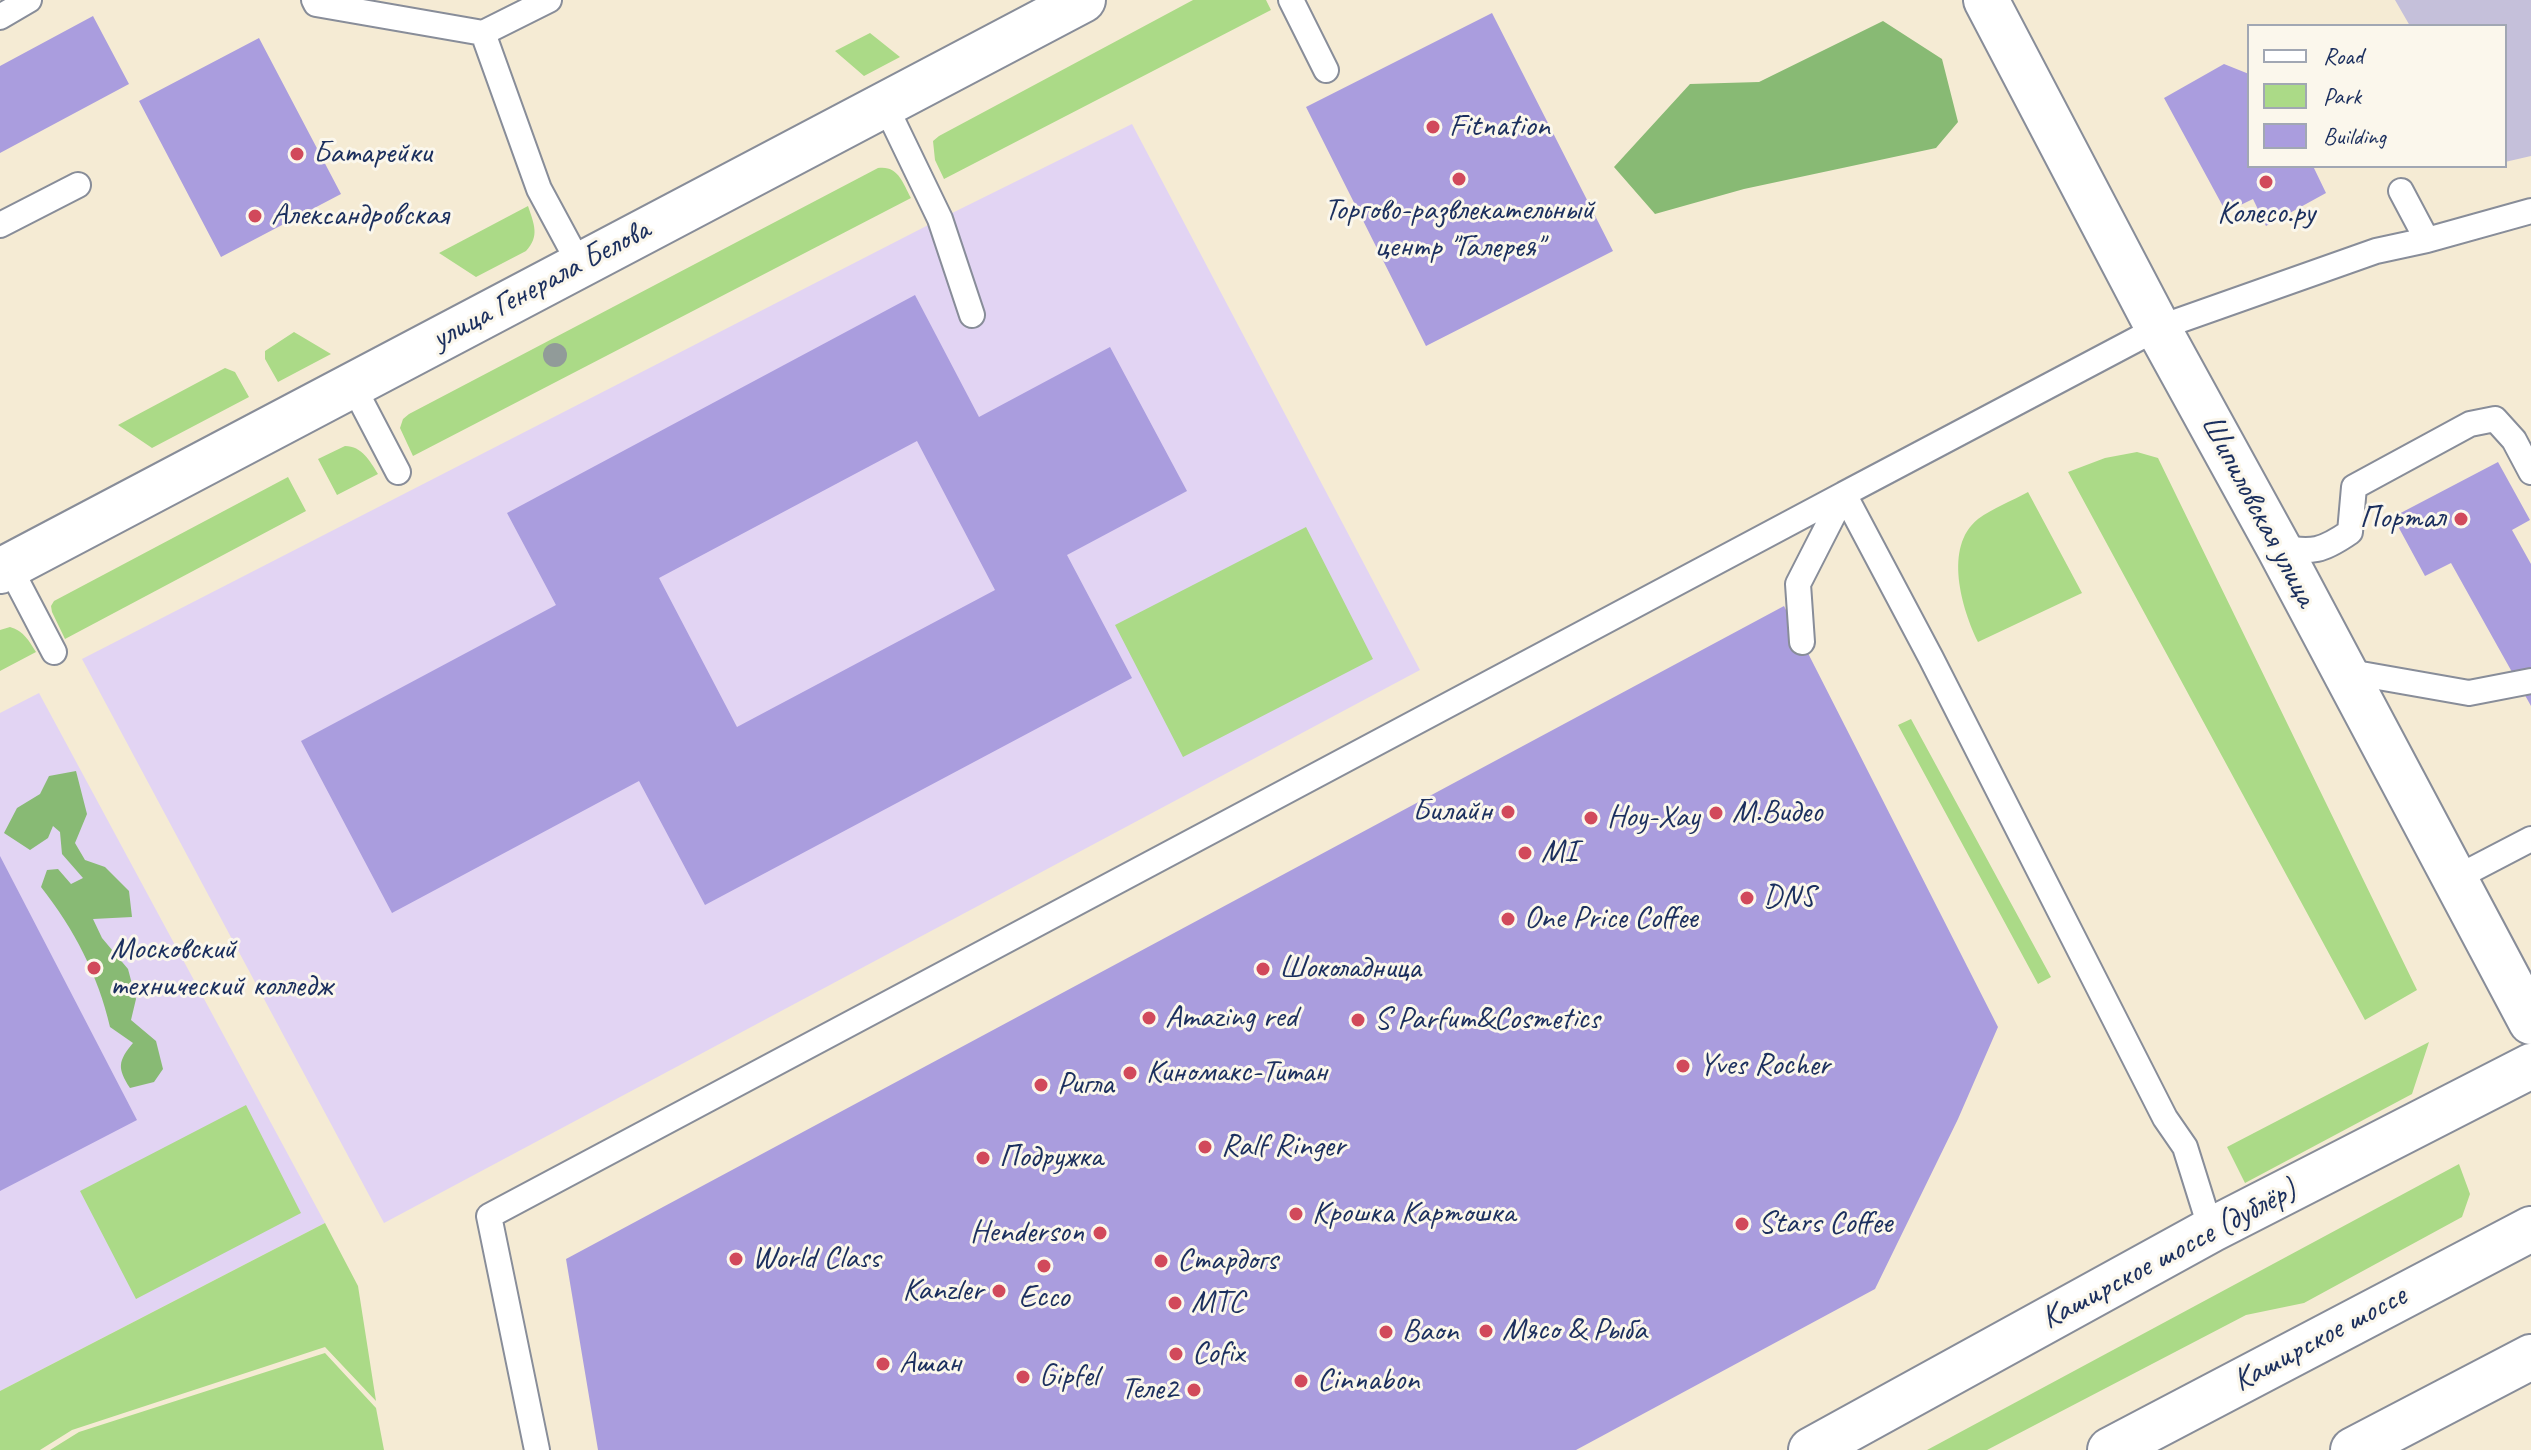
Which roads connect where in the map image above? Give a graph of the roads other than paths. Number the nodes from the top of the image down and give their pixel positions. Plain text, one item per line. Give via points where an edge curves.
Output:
1 (29, 0) edge
2 (314, 0) edge
3 (549, 0) edge
4 (1083, 0) edge
5 (1291, 0) edge
6 (1986, 0) edge
7 (0, 17) edge
8 (483, 33) junction
9 (1326, 70) dead end
10 (885, 105) junction
11 (78, 185) dead end
12 (2401, 191) dead end
13 (2531, 211) edge
14 (0, 225) edge
15 (2427, 240) junction
16 (580, 265) junction
17 (972, 315) dead end
18 (2158, 328) junction
19 (352, 384) junction
20 (398, 472) dead end
21 (2531, 472) edge
22 (1844, 494) junction
23 (2279, 548) junction
24 (4, 569) edge
25 (1802, 642) dead end
26 (54, 652) dead end
27 (2344, 671) junction
28 (2531, 681) edge
29 (2531, 839) edge
30 (2456, 878) junction
31 (2531, 1022) edge
32 (2531, 1066) edge
33 (2531, 1229) edge
34 (2211, 1230) junction
35 (2531, 1357) edge
36 (537, 1450) edge
37 (1811, 1450) edge
38 (2110, 1450) edge
39 (2353, 1450) edge

1 - 7 lane
2 - 8 lane
3 - 8 lane
4 - 10 main road, улица Генерала Белова
5 - 9 lane
6 - 18 main road, Шипиловская улица
8 - 16 lane via 539,189
10 - 16 main road, улица Генерала Белова
10 - 17 lane via 940,219
11 - 14 lane
12 - 15 lane
13 - 15 lane
15 - 18 lane via 2376,251
16 - 19 main road, улица Генерала Белова
18 - 22 lane
18 - 23 main road, Шипиловская улица
19 - 20 lane
19 - 24 main road, улица Генерала Белова
21 - 23 lane via 2495,419 2470,424 2354,487 2350,532 2327,547
22 - 25 lane via 1798,584
22 - 34 lane via 2165,1118 2185,1147
22 - 36 lane via 489,1216
23 - 27 main road, Шипиловская улица
24 - 26 lane
27 - 28 lane via 2469,693
27 - 30 main road, Шипиловская улица
29 - 30 lane
30 - 31 main road, Шипиловская улица
32 - 34 main road, Каширское шоссе (дублёр)
33 - 38 main road, Каширское шоссе
34 - 37 main road, Каширское шоссе (дублёр)
35 - 39 main road

